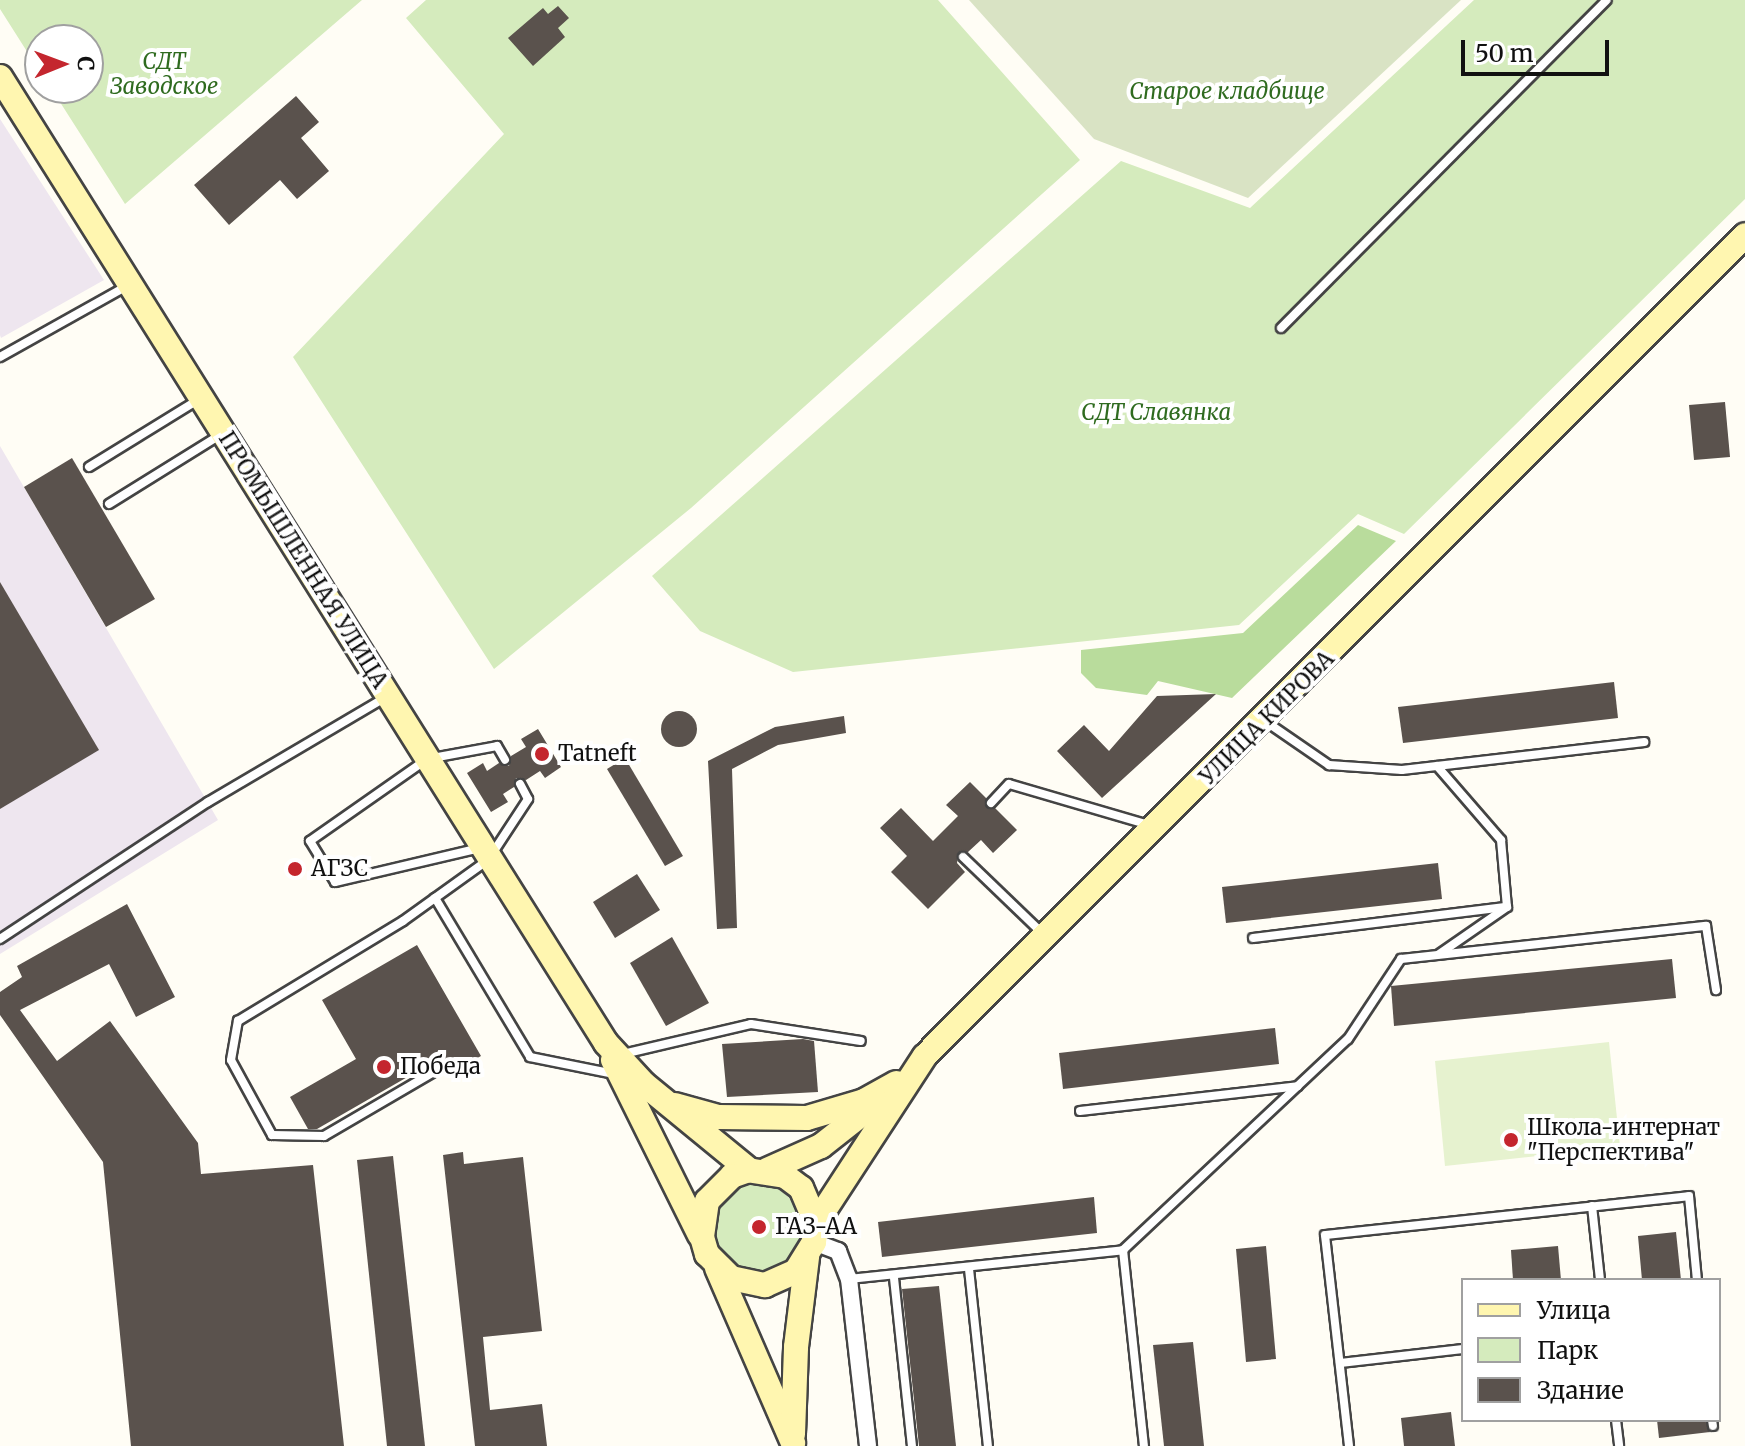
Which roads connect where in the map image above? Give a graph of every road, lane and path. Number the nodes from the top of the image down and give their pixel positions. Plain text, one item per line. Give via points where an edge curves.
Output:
1 (1607, 0) edge
2 (0, 77) edge
3 (1745, 235) edge
4 (131, 284) junction
5 (1281, 328) dead end
6 (0, 357) edge
7 (202, 398) junction
8 (224, 433) junction
9 (89, 467) dead end
10 (109, 504) dead end
11 (388, 696) junction
12 (1264, 721) junction
13 (1644, 742) dead end
14 (427, 759) junction
15 (505, 760) dead end
16 (1437, 766) junction
17 (520, 784) dead end
18 (991, 803) dead end
19 (1158, 828) junction
20 (485, 854) junction
21 (963, 857) dead end
22 (435, 898) junction
23 (1507, 907) junction
24 (1046, 937) junction
25 (1253, 938) dead end
26 (0, 939) edge
27 (1436, 956) junction
28 (1716, 990) dead end
29 (861, 1041) dead end
30 (925, 1056) junction
31 (615, 1058) junction
32 (432, 1073) dead end
33 (896, 1083) junction
34 (1299, 1086) junction
35 (663, 1100) junction
36 (1080, 1111) dead end
37 (758, 1170) junction
38 (1592, 1206) junction
39 (702, 1237) junction
40 (812, 1241) junction
41 (1123, 1250) junction
42 (717, 1268) junction
43 (969, 1269) junction
44 (894, 1278) junction
45 (1600, 1278) edge
46 (1697, 1278) edge
47 (849, 1279) junction
48 (1461, 1349) edge
49 (1340, 1363) junction
50 (1616, 1422) edge
51 (794, 1444) edge
52 (868, 1446) edge
53 (912, 1446) edge
54 (988, 1446) edge
55 (1144, 1446) edge
56 (1349, 1446) edge
57 (1619, 1446) edge

1 - 5 lane
2 - 4 main road, ПРОМЫШЛЕННАЯ УЛИЦА
3 - 12 main road, УЛИЦА КИРОВА
4 - 6 lane
4 - 7 main road, ПРОМЫШЛЕННАЯ УЛИЦА
7 - 8 main road, ПРОМЫШЛЕННАЯ УЛИЦА
7 - 9 lane
8 - 10 lane
8 - 11 main road, ПРОМЫШЛЕННАЯ УЛИЦА
11 - 14 main road, ПРОМЫШЛЕННАЯ УЛИЦА
11 - 26 lane via 208,802
12 - 16 lane via 1329,765 1402,770
12 - 19 main road, УЛИЦА КИРОВА
13 - 16 lane
14 - 15 lane via 497,746
14 - 20 main road, ПРОМЫШЛЕННАЯ УЛИЦА
14 - 20 lane via 310,841 335,882
16 - 23 lane via 1501,840
17 - 20 lane via 528,799
18 - 19 lane via 1009,784
19 - 24 main road, УЛИЦА КИРОВА
20 - 22 lane
20 - 31 main road, ПРОМЫШЛЕННАЯ УЛИЦА
21 - 24 lane
22 - 31 lane via 530,1057
22 - 32 lane via 238,1021 231,1060 272,1135 324,1136
23 - 25 lane
23 - 27 lane
24 - 30 main road, УЛИЦА КИРОВА
27 - 28 lane via 1706,926
27 - 34 lane via 1401,959 1348,1039
29 - 31 lane via 751,1024
30 - 33 main road
30 - 40 main road, УЛИЦА КИРОВА
31 - 35 main road
31 - 39 main road
33 - 35 main road via 854,1105 807,1118 718,1117
33 - 37 main road via 821,1146
34 - 36 lane
34 - 41 lane
35 - 37 main road
37 - 39 main road via 732,1176 707,1201
37 - 40 main road via 801,1188
38 - 45 lane
38 - 46 lane via 1689,1196
38 - 49 lane via 1325,1235
39 - 42 main road
40 - 42 main road via 796,1271 765,1285 731,1278
40 - 47 street via 838,1251
40 - 51 main road, УЛИЦА КИРОВА via 796,1347
41 - 43 lane
41 - 55 lane
42 - 51 main road
43 - 44 lane
43 - 54 lane
44 - 47 lane
44 - 53 lane
47 - 52 street
48 - 49 lane
49 - 56 lane
50 - 57 lane

